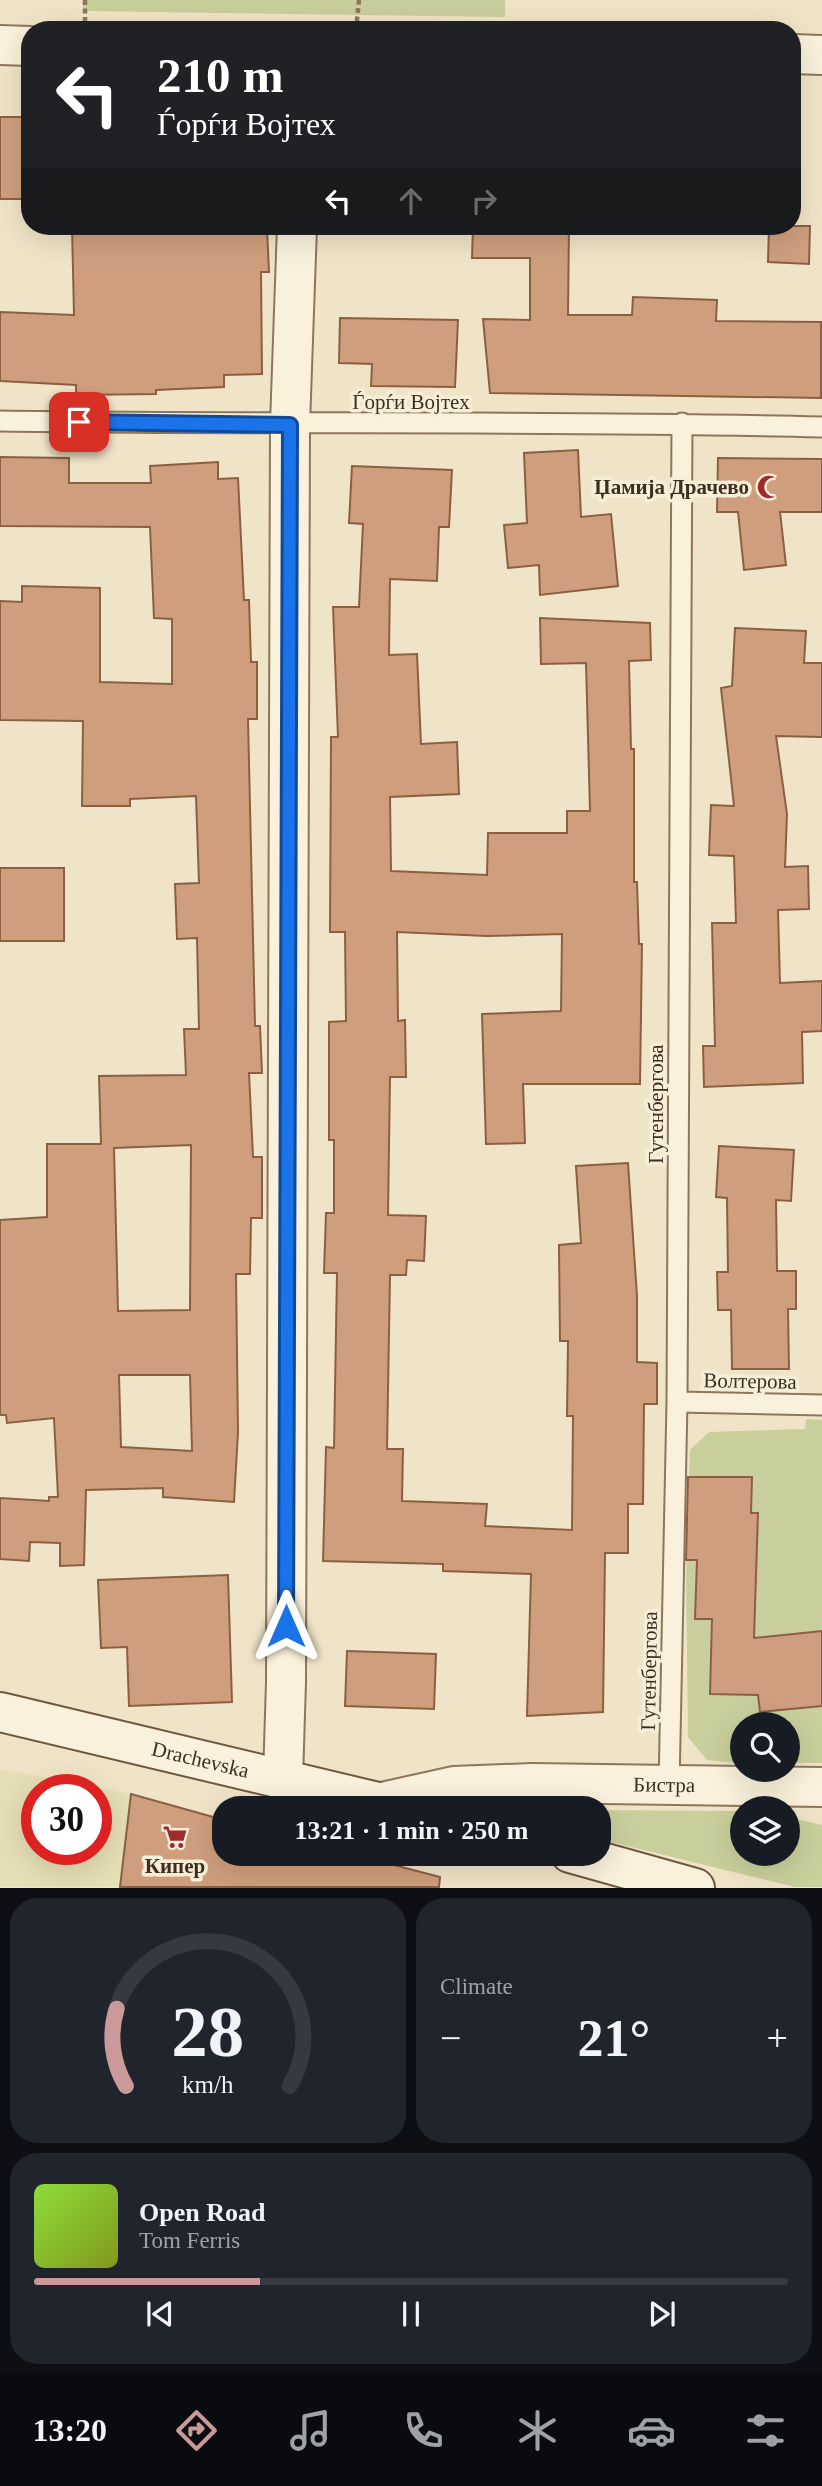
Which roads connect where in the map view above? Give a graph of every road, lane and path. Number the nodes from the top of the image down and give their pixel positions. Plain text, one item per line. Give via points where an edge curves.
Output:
1 (85, 0) edge
2 (359, 0) edge
3 (85, 21) edge
4 (357, 21) edge
5 (0, 45) edge
6 (21, 46) edge
7 (801, 54) edge
8 (822, 54) edge
9 (297, 235) edge
10 (0, 421) edge
11 (682, 423) junction
12 (290, 425) junction
13 (822, 427) edge
14 (677, 1402) junction
15 (822, 1405) edge
16 (0, 1712) edge
17 (283, 1778) junction
18 (669, 1786) junction
19 (822, 1787) edge
20 (356, 1796) edge
21 (421, 1796) edge
22 (611, 1864) edge
23 (695, 1888) edge

1 - 3 path
2 - 4 path
5 - 6 street
7 - 8 street
9 - 12 street
10 - 12 lane, Ѓорѓи Војтех
11 - 12 lane, Ѓорѓи Војтех
11 - 13 lane, Ѓорѓи Војтех
11 - 14 lane, Гутенбергова
12 - 17 street
14 - 15 lane, Волтерова
14 - 18 lane, Гутенбергова
16 - 17 street, Drachevska
17 - 20 street, Drachevska
18 - 19 street, Бистра
18 - 21 street, Бистра via 454,1786
22 - 23 street

